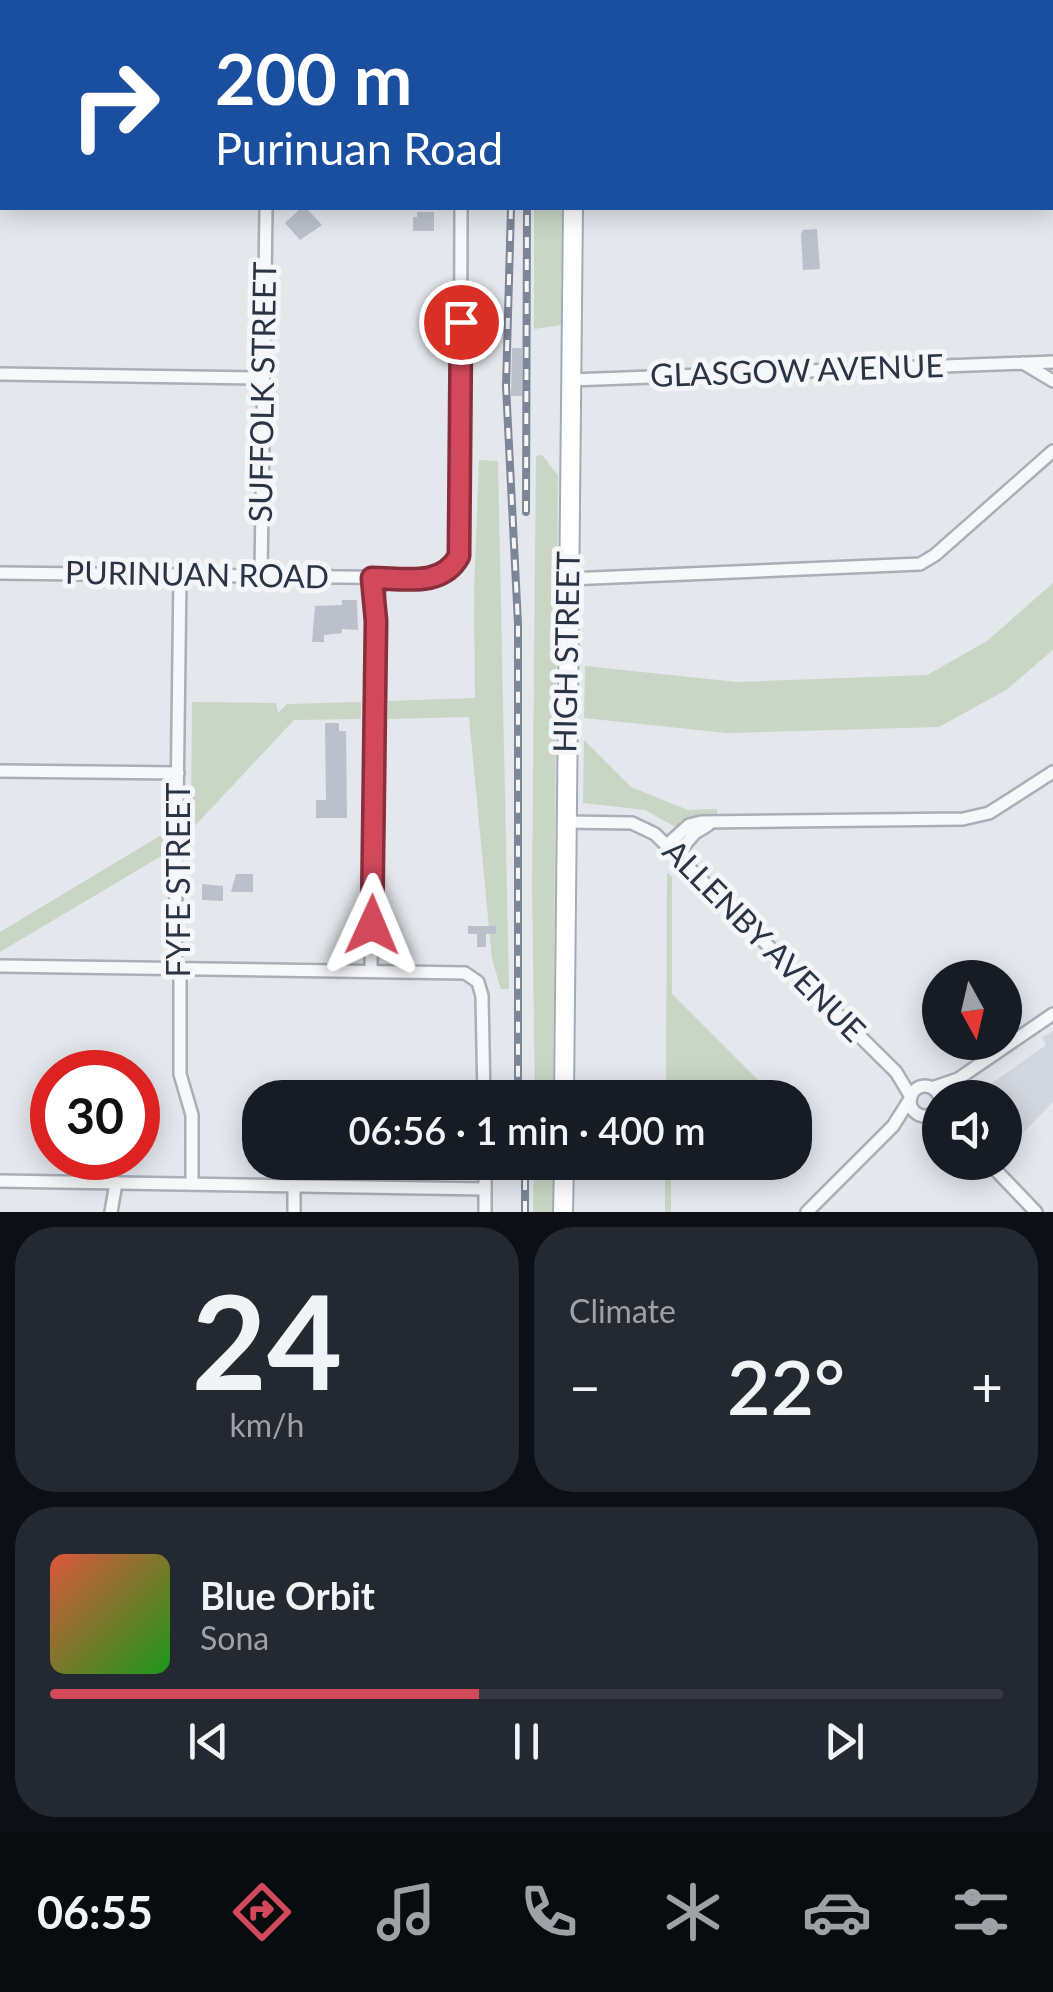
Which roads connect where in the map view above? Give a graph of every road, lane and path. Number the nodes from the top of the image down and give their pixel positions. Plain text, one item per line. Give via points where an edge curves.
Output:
1 (266, 210) edge
2 (462, 210) edge
3 (573, 210) edge
4 (1053, 362) edge
5 (1022, 363) junction
6 (0, 374) edge
7 (262, 378) junction
8 (570, 380) junction
9 (1053, 381) edge
10 (1053, 451) edge
11 (0, 573) edge
12 (180, 575) junction
13 (261, 576) junction
14 (376, 578) junction
15 (568, 579) junction
16 (0, 771) edge
17 (1053, 772) edge
18 (178, 773) junction
19 (565, 822) junction
20 (672, 850) junction
21 (0, 966) edge
22 (178, 969) junction
23 (371, 971) junction
24 (1053, 1014) edge
25 (896, 1072) junction
26 (484, 1080) edge
27 (564, 1080) edge
28 (957, 1080) edge
29 (922, 1088) edge
30 (911, 1098) junction
31 (922, 1098) edge
32 (922, 1114) joint
33 (893, 1126) junction
34 (485, 1180) edge
35 (564, 1180) edge
36 (1005, 1180) edge
37 (0, 1181) edge
38 (116, 1183) junction
39 (192, 1184) junction
40 (294, 1186) junction
41 (485, 1189) junction
42 (111, 1212) edge
43 (294, 1212) edge
44 (485, 1212) edge
45 (563, 1212) edge
46 (808, 1212) edge
47 (1036, 1212) edge

1 - 7 street, SUFFOLK STREET
2 - 14 street, PURINUAN ROAD via 460,550 452,568 433,578
3 - 8 main road, HIGH STREET
4 - 5 street, GLASGOW AVENUE
5 - 8 street, GLASGOW AVENUE
5 - 9 street
6 - 7 street
7 - 13 street, SUFFOLK STREET
8 - 15 main road, HIGH STREET
10 - 15 street via 920,564
11 - 12 street, PURINUAN ROAD
12 - 13 street, PURINUAN ROAD
12 - 18 street, FYFE STREET
13 - 14 street, PURINUAN ROAD
14 - 23 street
15 - 19 main road, HIGH STREET
16 - 18 street
17 - 20 street via 990,813 962,819 717,822
18 - 22 street, FYFE STREET
19 - 20 street, ALLENBY AVENUE via 632,823
19 - 27 main road, HIGH STREET
20 - 25 street, ALLENBY AVENUE
21 - 22 street
22 - 23 street
22 - 39 street, FYFE STREET
23 - 26 street via 474,978 484,1008
24 - 28 street
25 - 29 street, ALLENBY AVENUE
25 - 30 street, ALLENBY AVENUE
30 - 31 street
30 - 32 street, ALLENBY AVENUE
30 - 33 street
32 - 33 street
33 - 46 street
34 - 41 street
35 - 45 main road
36 - 47 street
37 - 38 street
38 - 39 street
38 - 42 street
39 - 40 street
40 - 41 street
40 - 43 street
41 - 44 street

